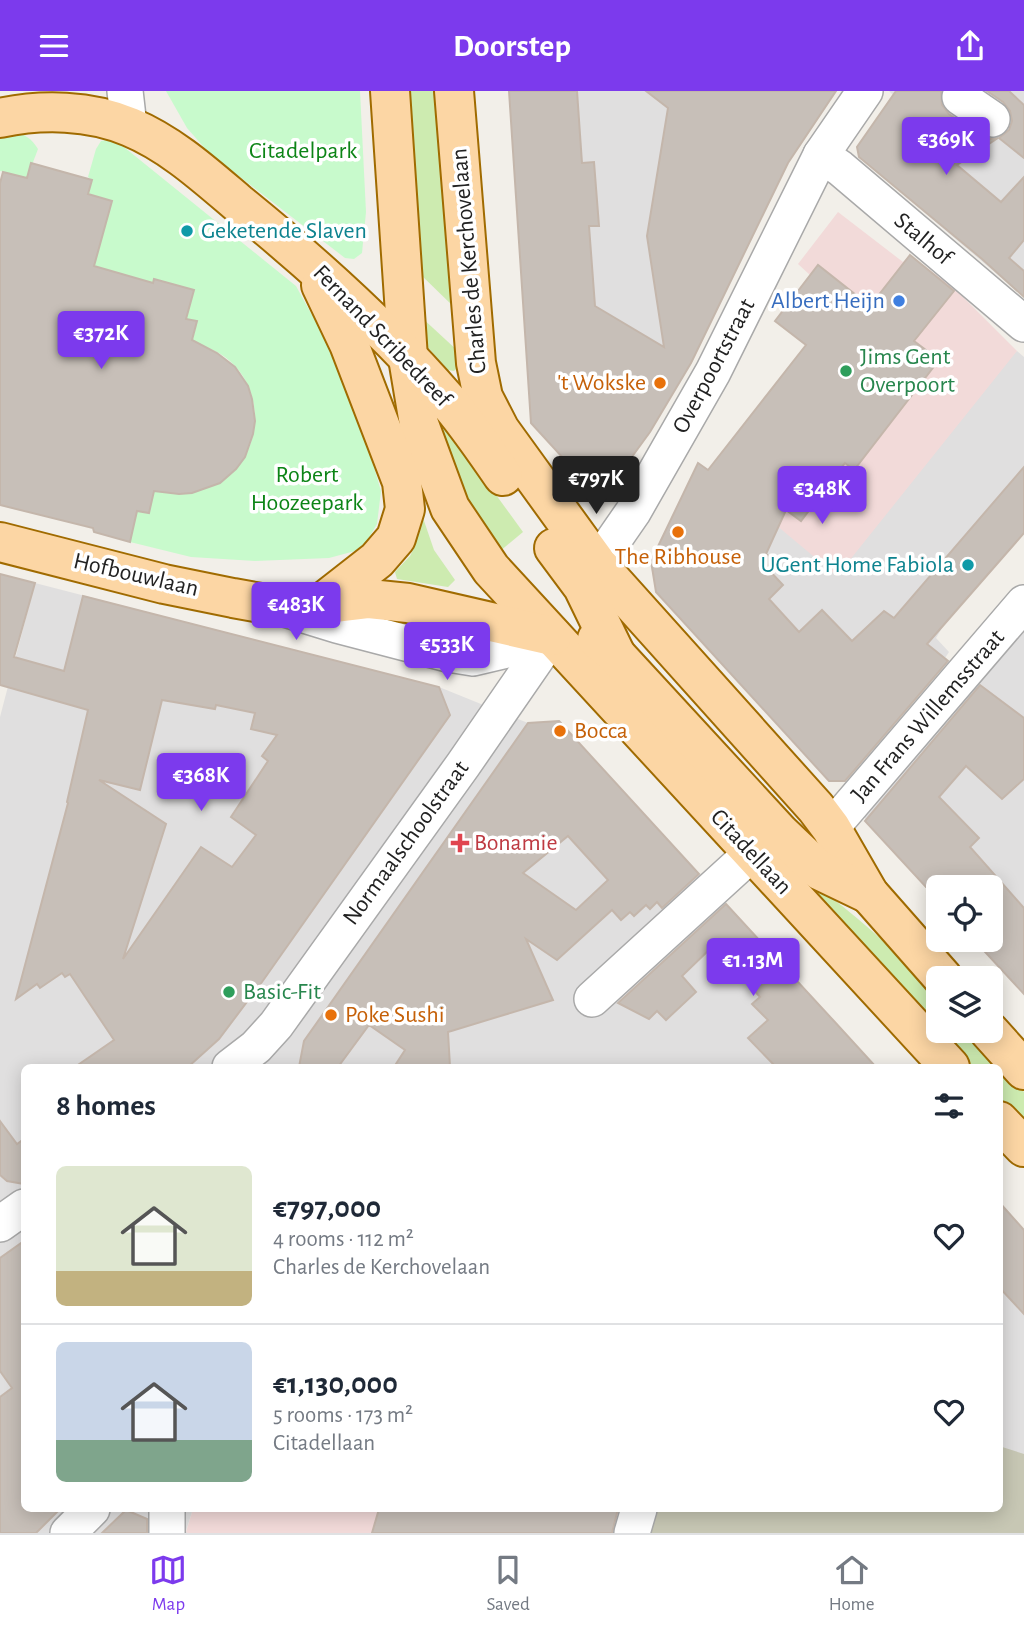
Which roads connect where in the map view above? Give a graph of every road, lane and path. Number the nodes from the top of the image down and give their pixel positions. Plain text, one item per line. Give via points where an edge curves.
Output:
1 (390, 91) edge
2 (454, 91) edge
3 (865, 91) edge
4 (960, 97) dead end
5 (21, 107) edge
6 (127, 109) edge
7 (992, 119) dead end
8 (821, 155) junction
9 (310, 261) junction
10 (1024, 324) edge
11 (408, 358) junction
12 (0, 542) edge
13 (575, 600) junction
14 (1024, 603) edge
15 (272, 605) junction
16 (319, 605) junction
17 (831, 828) junction
18 (752, 853) junction
19 (869, 894) junction
20 (932, 966) edge
21 (592, 999) dead end
22 (1000, 1043) edge
23 (251, 1061) edge
24 (947, 1064) edge
25 (1024, 1070) edge
26 (1003, 1125) edge
27 (1024, 1147) edge
28 (21, 1209) edge
29 (0, 1224) edge
30 (89, 1512) edge
31 (167, 1512) edge
32 (638, 1512) edge
33 (68, 1533) edge
34 (167, 1533) edge
35 (632, 1533) edge

1 - 11 main road
2 - 13 main road, Charles de Kerchovelaan via 473,343 483,397
3 - 8 street, Overpoortstraat
4 - 7 street
5 - 6 main road, Fernand Scribedreef via 84,115
6 - 9 main road, Fernand Scribedreef via 153,138
8 - 10 street, Stalhof
8 - 13 street, Overpoortstraat via 713,372 633,512
9 - 11 main road, Fernand Scribedreef
9 - 16 main road via 354,356 402,482 405,509 396,538 377,560
11 - 13 main road, Fernand Scribedreef via 447,400 492,461
11 - 13 main road via 419,424 450,507 491,569
12 - 15 main road, Hofbouwlaan via 164,584
13 - 15 street, Hofbouwlaan via 537,643 473,658
13 - 16 main road, Hofbouwlaan via 408,603 369,599
13 - 17 main road, Citadellaan via 650,624
13 - 18 main road, Citadellaan
13 - 19 main road, Citadellaan via 616,655 780,833 819,870
13 - 23 street, Normaalschoolstraat
14 - 17 street, Jan Frans Willemsstraat
15 - 16 main road, Hofbouwlaan
17 - 19 main road, Citadellaan
18 - 21 street
18 - 24 main road, Citadellaan
19 - 20 main road, Citadellaan
22 - 25 main road
26 - 27 main road
28 - 29 street
30 - 33 street
31 - 34 street
32 - 35 street

